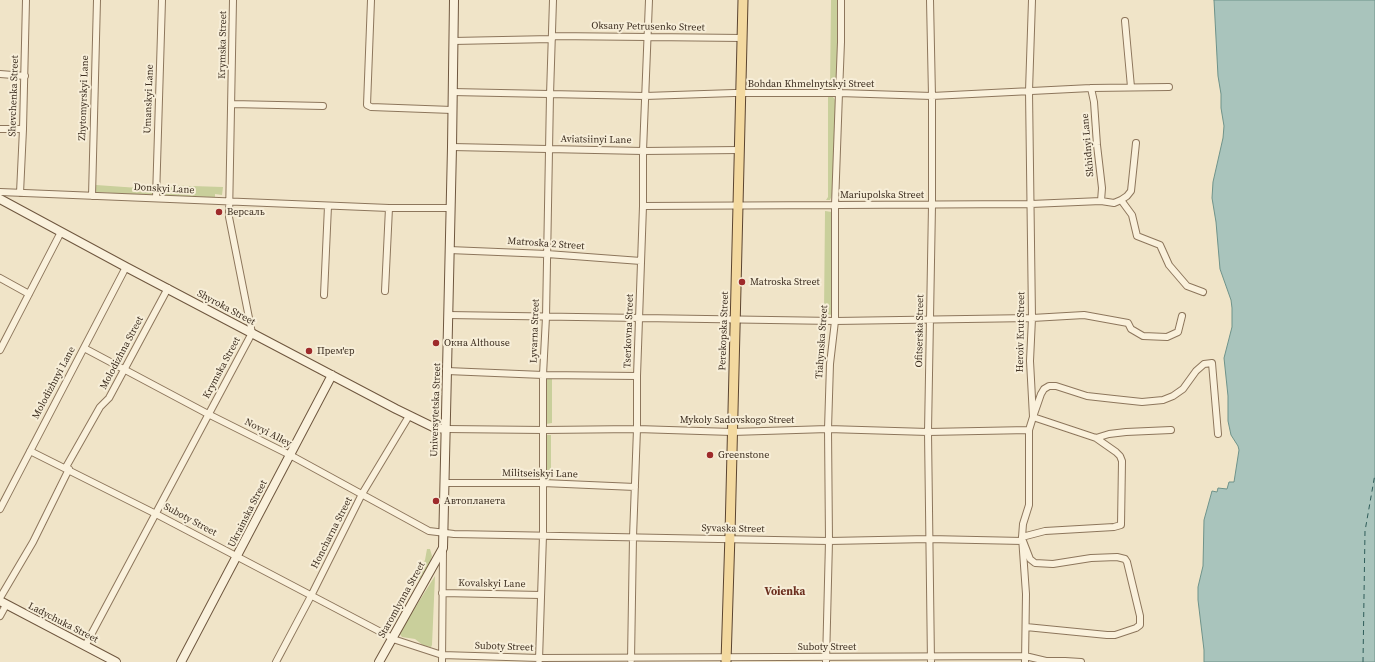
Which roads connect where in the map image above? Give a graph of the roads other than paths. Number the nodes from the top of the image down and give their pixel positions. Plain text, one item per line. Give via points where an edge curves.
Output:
1 (26, 0) edge
2 (97, 0) edge
3 (162, 0) edge
4 (233, 0) edge
5 (371, 0) edge
6 (454, 0) edge
7 (553, 0) edge
8 (649, 0) edge
9 (743, 0) edge
10 (841, 0) edge
11 (930, 0) edge
12 (1032, 0) edge
13 (1125, 21) dead end
14 (552, 37) junction
15 (648, 38) junction
16 (743, 38) junction
17 (453, 41) junction
18 (0, 74) edge
19 (25, 76) junction
20 (1131, 87) junction
21 (1169, 87) dead end
22 (1090, 88) junction
23 (1029, 91) junction
24 (452, 92) junction
25 (838, 92) junction
26 (741, 93) junction
27 (550, 95) junction
28 (645, 96) junction
29 (932, 96) junction
30 (232, 104) junction
31 (323, 106) dead end
32 (452, 110) junction
33 (0, 129) edge
34 (23, 129) junction
35 (1136, 143) dead end
36 (452, 147) junction
37 (549, 149) junction
38 (740, 150) junction
39 (643, 151) junction
40 (0, 192) edge
41 (20, 193) junction
42 (92, 196) junction
43 (156, 198) junction
44 (0, 199) edge
45 (1121, 200) junction
46 (1101, 201) junction
47 (229, 202) junction
48 (1031, 204) junction
49 (835, 205) junction
50 (932, 205) junction
51 (328, 206) junction
52 (643, 206) junction
53 (738, 206) junction
54 (389, 208) junction
55 (450, 208) junction
56 (61, 232) junction
57 (449, 250) junction
58 (547, 254) junction
59 (642, 261) junction
60 (126, 267) junction
61 (0, 278) edge
62 (168, 288) junction
63 (385, 291) dead end
64 (1203, 292) dead end
65 (29, 294) junction
66 (324, 296) dead end
67 (448, 315) junction
68 (1182, 316) dead end
69 (546, 317) junction
70 (639, 318) junction
71 (735, 318) junction
72 (1032, 318) junction
73 (930, 319) junction
74 (835, 321) junction
75 (252, 333) junction
76 (1, 347) edge
77 (84, 348) junction
78 (124, 369) junction
79 (447, 371) junction
80 (332, 375) junction
81 (543, 375) junction
82 (637, 376) junction
83 (208, 414) junction
84 (409, 416) junction
85 (1033, 417) junction
86 (446, 429) junction
87 (637, 429) junction
88 (544, 430) junction
89 (828, 430) junction
90 (1029, 430) junction
91 (1171, 430) dead end
92 (732, 432) junction
93 (928, 432) junction
94 (1218, 434) dead end
95 (1096, 438) junction
96 (30, 450) junction
97 (290, 455) junction
98 (67, 468) junction
99 (444, 484) junction
100 (544, 484) junction
101 (635, 487) junction
102 (362, 494) junction
103 (0, 509) edge
104 (156, 514) junction
105 (443, 533) junction
106 (543, 535) junction
107 (633, 537) junction
108 (730, 539) junction
109 (1022, 539) junction
110 (929, 540) junction
111 (829, 541) junction
112 (443, 548) junction
113 (238, 556) junction
114 (442, 593) junction
115 (541, 595) junction
116 (311, 596) junction
117 (2, 601) edge
118 (0, 616) edge
119 (1026, 627) junction
120 (392, 638) junction
121 (85, 646) junction
122 (442, 655) junction
123 (726, 659) edge
124 (826, 659) edge
125 (931, 659) edge
126 (1025, 659) edge
127 (539, 660) edge
128 (631, 660) edge
129 (116, 662) edge
130 (181, 662) edge
131 (276, 662) edge
132 (379, 662) edge
133 (442, 662) edge
134 (1081, 662) edge

1 - 19 street, Shevchenka Street
2 - 42 street, Zhytomyrskyi Lane
3 - 43 street, Umanskyi Lane
4 - 30 street, Krymska Street
5 - 32 street via 367,105
6 - 17 street, Universytetska Street
7 - 14 street, Lyvarna Street
8 - 15 street, Tserkovna Street
9 - 16 main road, Perekopska Street
10 - 25 street, Tiahynska Street
11 - 29 street, Ofitserska Street
12 - 23 street, Heroiv Krut Street
13 - 20 street
14 - 15 street, Oksany Petrusenko Street
14 - 17 street, Oksany Petrusenko Street
14 - 27 street, Lyvarna Street
15 - 16 street, Oksany Petrusenko Street
15 - 28 street, Tserkovna Street
16 - 26 main road, Perekopska Street
17 - 24 street, Universytetska Street
18 - 19 street
19 - 34 street, Shevchenka Street
20 - 21 street, Bohdan Khmelnytskyi Street
20 - 22 street, Bohdan Khmelnytskyi Street
22 - 23 street, Bohdan Khmelnytskyi Street
22 - 46 street, Skhidnyi Lane via 1094,102
23 - 29 street, Bohdan Khmelnytskyi Street
23 - 48 street, Heroiv Krut Street
24 - 27 street, Bohdan Khmelnytskyi Street
24 - 32 street, Universytetska Street
25 - 26 street, Bohdan Khmelnytskyi Street
25 - 29 street, Bohdan Khmelnytskyi Street
25 - 49 street, Tiahynska Street
26 - 28 street, Bohdan Khmelnytskyi Street
26 - 38 main road, Perekopska Street
27 - 28 street, Bohdan Khmelnytskyi Street
27 - 37 street, Lyvarna Street
28 - 39 street, Tserkovna Street
29 - 50 street, Ofitserska Street
30 - 31 street
30 - 47 street, Krymska Street
32 - 36 street, Universytetska Street
33 - 34 street
34 - 41 street, Shevchenka Street
35 - 45 street via 1130,191 1128,196
36 - 37 street, Aviatsiinyi Lane
36 - 55 street, Universytetska Street
37 - 39 street, Aviatsiinyi Lane
37 - 58 street, Lyvarna Street
38 - 39 street, Aviatsiinyi Lane
38 - 53 main road, Perekopska Street
39 - 52 street, Tserkovna Street
40 - 41 street, Donskyi Lane
41 - 42 street, Donskyi Lane
42 - 43 street, Donskyi Lane
43 - 47 street, Donskyi Lane
44 - 56 street, Shyroka Street
45 - 46 street, Mariupolska Street via 1114,203
45 - 64 street via 1132,215 1137,236 1160,245 1169,264 1187,286
46 - 48 street, Mariupolska Street
47 - 51 street, Donskyi Lane
47 - 75 street, Krymska Street via 229,217
48 - 50 street, Mariupolska Street
48 - 72 street, Heroiv Krut Street
49 - 50 street, Mariupolska Street
49 - 53 street, Mariupolska Street
49 - 74 street, Tiahynska Street
50 - 73 street, Ofitserska Street
51 - 54 street, Donskyi Lane
51 - 66 street
52 - 53 street, Mariupolska Street
52 - 59 street, Tserkovna Street
53 - 71 main road, Perekopska Street
54 - 55 street, Donskyi Lane
54 - 63 street
55 - 57 street, Universytetska Street
56 - 60 street, Shyroka Street
56 - 65 street
57 - 58 street, Matroska 2 Street
57 - 67 street, Universytetska Street
58 - 59 street, Matroska 2 Street
58 - 69 street, Lyvarna Street
59 - 70 street, Tserkovna Street
60 - 62 street, Shyroka Street
60 - 77 street, Molodizhnyi Lane
61 - 65 street
62 - 75 street, Shyroka Street
62 - 78 street, Molodizhna Street
65 - 76 street
67 - 69 street
67 - 79 street, Universytetska Street
68 - 72 street via 1178,332 1167,337 1143,336 1131,329 1128,323 1084,315
69 - 70 street
69 - 81 street, Lyvarna Street
70 - 71 street
70 - 82 street, Tserkovna Street
71 - 74 street
71 - 92 main road, Perekopska Street
72 - 73 street
72 - 85 street, Heroiv Krut Street via 1030,361
73 - 74 street
73 - 93 street, Ofitserska Street
74 - 89 street, Tiahynska Street via 830,364
75 - 80 street, Shyroka Street
75 - 83 street, Krymska Street
77 - 78 street, Novyi Alley
77 - 96 street, Molodizhnyi Lane
78 - 83 street, Novyi Alley
78 - 98 street, Molodizhna Street
79 - 81 street
79 - 86 street, Universytetska Street
80 - 84 street, Shyroka Street
80 - 97 street, Ukrainska Street
81 - 82 street
81 - 88 street, Lyvarna Street
82 - 87 street, Tserkovna Street
83 - 97 street, Novyi Alley
83 - 104 street, Krymska Street
84 - 86 street, Shyroka Street via 435,428
84 - 102 street, Honcharna Street
85 - 90 street, Heroiv Krut Street
85 - 94 street via 1041,394 1049,386 1087,396 1142,402 1163,400 1183,389 1204,364 1212,363
85 - 95 street
86 - 88 street, Mykoly Sadovskogo Street
86 - 99 street, Universytetska Street
87 - 88 street, Mykoly Sadovskogo Street
87 - 92 street, Mykoly Sadovskogo Street
87 - 101 street, Tserkovna Street
88 - 100 street, Lyvarna Street
89 - 92 street, Mykoly Sadovskogo Street
89 - 93 street, Mykoly Sadovskogo Street
89 - 111 street, Tiahynska Street
90 - 93 street, Mykoly Sadovskogo Street
90 - 109 street, Heroiv Krut Street via 1029,505 1023,524
91 - 95 street via 1126,432
92 - 108 main road, Perekopska Street
93 - 110 street, Ofitserska Street
95 - 109 street, Syvaska Street via 1116,452 1122,461 1121,525 1045,531
96 - 98 street, Suboty Street
96 - 103 street, Molodizhnyi Lane
97 - 102 street, Novyi Alley
97 - 113 street, Ukrainska Street
98 - 104 street, Suboty Street
98 - 117 street, Molodizhna Street
99 - 100 street, Militseiskyi Lane
99 - 105 street, Universytetska Street
100 - 101 street, Militseiskyi Lane
100 - 106 street, Lyvarna Street
101 - 107 street, Tserkovna Street
102 - 105 street, Novyi Alley via 429,531
102 - 116 street, Honcharna Street
104 - 113 street, Suboty Street
104 - 121 street, Krymska Street
105 - 106 street, Syvaska Street
105 - 112 street, Universytetska Street
106 - 107 street, Syvaska Street
106 - 115 street, Lyvarna Street
107 - 108 street, Syvaska Street
107 - 128 street, Tserkovna Street
108 - 111 street, Syvaska Street
108 - 123 main road, Perekopska Street
109 - 110 street, Syvaska Street
109 - 119 street, Heroiv Krut Street
109 - 119 street via 1030,559 1035,563 1054,564 1091,558 1125,559 1141,621 1136,628 1111,635
110 - 111 street, Syvaska Street
110 - 125 street, Ofitserska Street
111 - 124 street, Tiahynska Street
112 - 114 street, Universytetska Street
112 - 120 street, Staromlynna Street
113 - 116 street, Suboty Street
113 - 130 street, Ukrainska Street
114 - 115 street, Kovalskyi Lane
114 - 122 street, Universytetska Street
115 - 127 street, Lyvarna Street
116 - 120 street, Suboty Street
116 - 131 street, Honcharna Street
117 - 118 street, Molodizhna Street
117 - 121 street, Ladychuka Street
119 - 126 street, Heroiv Krut Street
120 - 122 street, Suboty Street
120 - 132 street, Staromlynna Street
121 - 129 street, Ladychuka Street
122 - 127 street, Suboty Street
122 - 133 street, Universytetska Street
123 - 124 street, Suboty Street
123 - 128 street, Suboty Street
124 - 125 street, Suboty Street
125 - 126 street, Suboty Street
126 - 134 street, Suboty Street
127 - 128 street, Suboty Street

